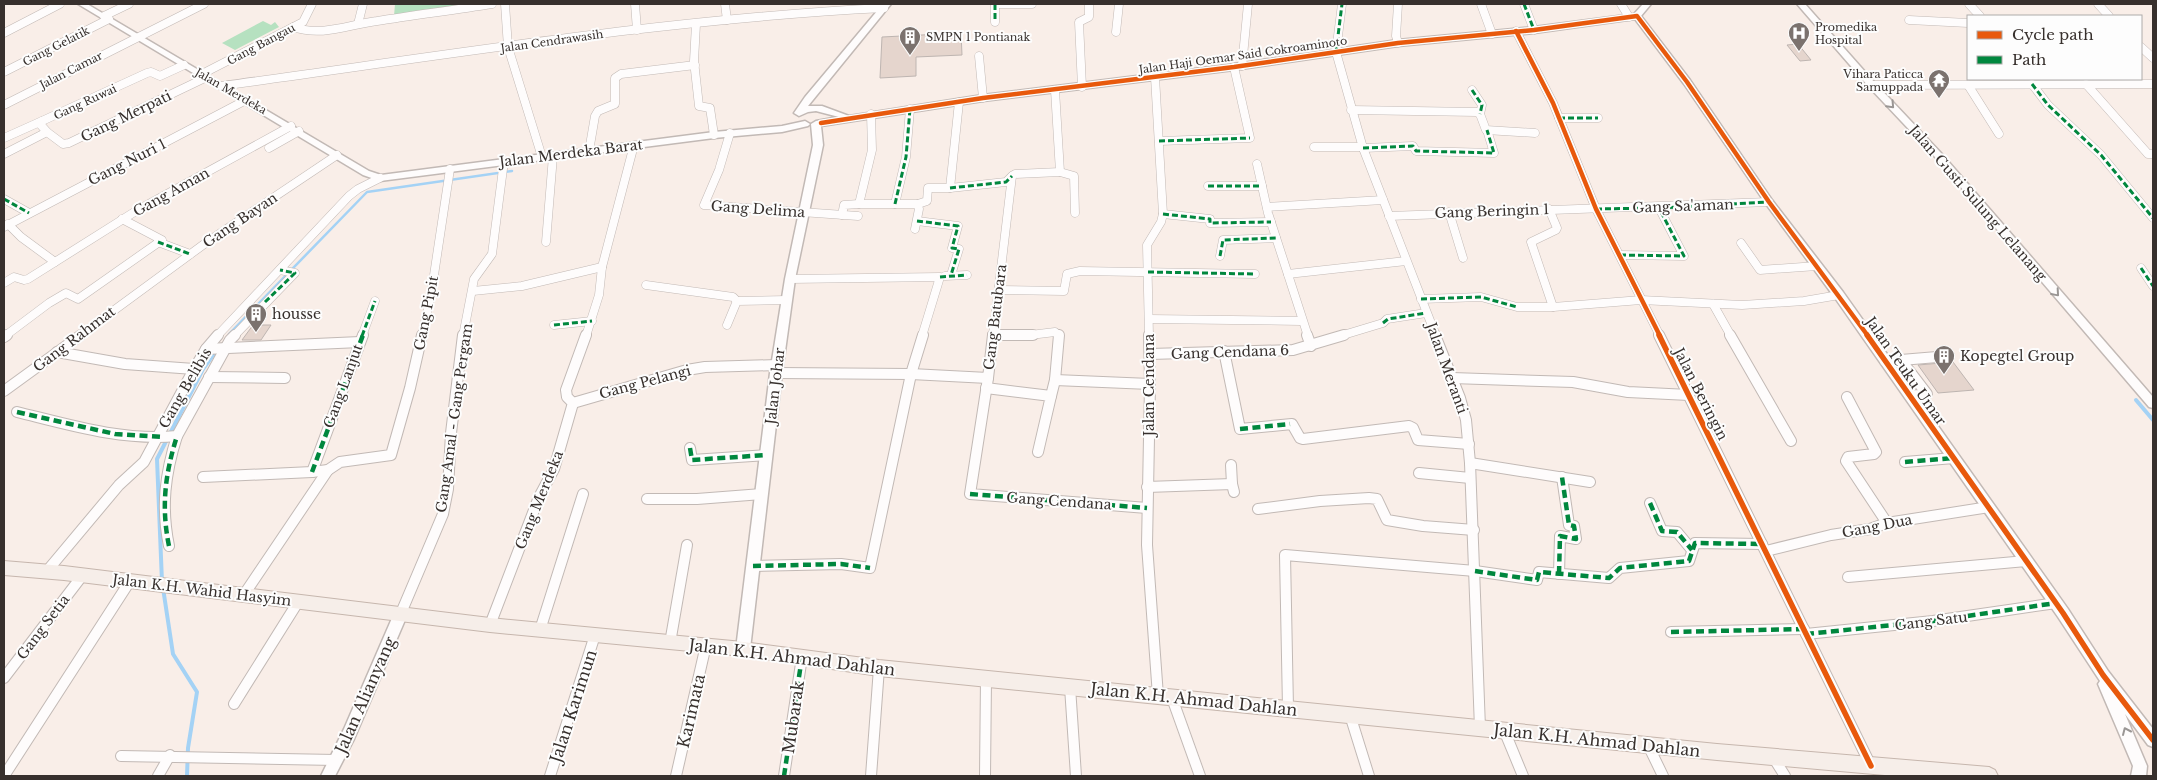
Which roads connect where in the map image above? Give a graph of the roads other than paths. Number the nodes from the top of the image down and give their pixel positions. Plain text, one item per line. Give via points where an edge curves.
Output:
1 (60, 4) edge
2 (84, 4) edge
3 (128, 4) edge
4 (204, 4) edge
5 (312, 4) edge
6 (363, 4) edge
7 (492, 4) edge
8 (505, 4) edge
9 (636, 4) edge
10 (725, 4) edge
11 (804, 4) edge
12 (995, 4) edge
13 (1032, 4) edge
14 (1089, 4) edge
15 (1248, 4) edge
16 (1342, 4) edge
17 (1398, 4) edge
18 (1481, 4) edge
19 (1524, 4) edge
20 (1621, 4) edge
21 (1647, 4) edge
22 (1801, 4) edge
23 (1969, 4) edge
24 (2098, 4) edge
25 (886, 6) edge
26 (1118, 7) edge
27 (803, 12) junction
28 (1979, 15) edge
29 (2108, 15) edge
30 (1633, 17) junction
31 (106, 18) junction
32 (727, 20) junction
33 (1908, 20) dead end
34 (995, 22) dead end
35 (1967, 23) edge
36 (358, 24) junction
37 (696, 24) junction
38 (293, 27) junction
39 (638, 30) junction
40 (1534, 30) junction
41 (1516, 31) junction
42 (1116, 32) dead end
43 (4, 33) edge
44 (1492, 34) junction
45 (138, 37) junction
46 (1398, 43) junction
47 (508, 47) junction
48 (2142, 48) edge
49 (1336, 52) junction
50 (979, 56) dead end
51 (2153, 58) edge
52 (695, 65) junction
53 (181, 66) junction
54 (1238, 67) junction
55 (4, 72) edge
56 (204, 76) junction
57 (1155, 78) junction
58 (2032, 84) junction
59 (2086, 84) junction
60 (2153, 84) edge
61 (1872, 85) junction
62 (1968, 85) junction
63 (221, 86) junction
64 (819, 87) junction
65 (1082, 87) junction
66 (1055, 90) junction
67 (1472, 90) dead end
68 (983, 98) junction
69 (246, 100) junction
70 (959, 102) junction
71 (4, 105) edge
72 (910, 109) junction
73 (822, 110) junction
74 (1352, 110) junction
75 (799, 114) junction
76 (871, 114) junction
77 (1480, 114) junction
78 (852, 117) junction
79 (1559, 118) junction
80 (1598, 118) dead end
81 (42, 121) junction
82 (814, 124) junction
83 (294, 129) junction
84 (762, 130) junction
85 (1488, 130) junction
86 (47, 132) junction
87 (730, 133) junction
88 (1535, 133) dead end
89 (1998, 134) dead end
90 (714, 135) junction
91 (4, 138) edge
92 (1159, 141) junction
93 (4, 145) edge
94 (634, 145) junction
95 (1314, 147) dead end
96 (1363, 147) junction
97 (269, 148) dead end
98 (589, 151) junction
99 (7, 152) edge
100 (337, 154) junction
101 (2153, 154) edge
102 (547, 156) junction
103 (1257, 164) dead end
104 (503, 165) junction
105 (450, 171) junction
106 (1060, 172) junction
107 (1012, 176) junction
108 (380, 178) junction
109 (1208, 186) dead end
110 (1262, 186) junction
111 (950, 188) junction
112 (4, 199) edge
113 (1383, 200) junction
114 (1769, 202) junction
115 (859, 204) junction
116 (895, 204) junction
117 (918, 204) junction
118 (1267, 207) junction
119 (1659, 208) junction
120 (1549, 209) junction
121 (1596, 209) junction
122 (804, 212) junction
123 (1449, 212) junction
124 (29, 213) junction
125 (1075, 213) dead end
126 (1163, 214) junction
127 (842, 215) junction
128 (858, 216) dead end
129 (1388, 216) junction
130 (2153, 218) edge
131 (122, 219) junction
132 (1271, 222) junction
133 (5, 225) edge
134 (1276, 238) junction
135 (158, 242) junction
136 (546, 242) dead end
137 (1741, 243) dead end
138 (1212, 250) dead end
139 (1221, 253) joint
140 (190, 254) junction
141 (1620, 255) junction
142 (1464, 258) dead end
143 (1406, 261) junction
144 (55, 262) junction
145 (1817, 266) junction
146 (602, 267) junction
147 (2141, 268) dead end
148 (285, 271) junction
149 (1148, 272) junction
150 (1255, 274) dead end
151 (1288, 274) junction
152 (951, 275) junction
153 (967, 275) dead end
154 (940, 277) junction
155 (790, 279) junction
156 (4, 283) edge
157 (646, 285) dead end
158 (2153, 286) edge
159 (144, 287) joint
160 (999, 290) junction
161 (473, 291) junction
162 (1839, 296) junction
163 (1421, 299) junction
164 (253, 300) junction
165 (737, 300) junction
166 (787, 300) junction
167 (1641, 300) junction
168 (375, 301) dead end
169 (265, 302) junction
170 (1713, 304) junction
171 (1553, 307) junction
172 (1426, 313) junction
173 (1149, 319) junction
174 (592, 321) junction
175 (1301, 321) junction
176 (554, 325) dead end
177 (727, 325) dead end
178 (993, 335) junction
179 (4, 337) edge
180 (360, 342) junction
181 (1310, 346) junction
182 (225, 348) junction
183 (208, 349) junction
184 (1224, 351) junction
185 (57, 352) junction
186 (1150, 354) junction
187 (1949, 356) dead end
188 (1902, 360) junction
189 (1885, 362) junction
190 (194, 369) junction
191 (776, 369) junction
192 (911, 374) junction
193 (209, 377) junction
194 (285, 378) dead end
195 (1452, 378) junction
196 (1055, 380) junction
197 (987, 383) junction
198 (1150, 384) junction
199 (4, 391) edge
200 (1689, 395) junction
201 (1051, 396) junction
202 (1910, 396) junction
203 (1847, 397) dead end
204 (573, 403) junction
205 (2153, 404) edge
206 (17, 412) dead end
207 (177, 436) junction
208 (160, 437) junction
209 (1791, 441) dead end
210 (1469, 444) junction
211 (690, 448) dead end
212 (1038, 452) dead end
213 (767, 455) junction
214 (1954, 458) junction
215 (1905, 462) dead end
216 (1470, 463) junction
217 (1231, 465) dead end
218 (328, 470) junction
219 (312, 472) junction
220 (1418, 473) dead end
221 (203, 477) dead end
222 (1470, 478) junction
223 (1562, 478) junction
224 (1590, 482) dead end
225 (1147, 487) junction
226 (583, 494) dead end
227 (762, 494) junction
228 (647, 499) dead end
229 (1650, 503) dead end
230 (1989, 507) junction
231 (1147, 508) junction
232 (1258, 509) dead end
233 (1887, 523) junction
234 (1474, 530) junction
235 (687, 545) dead end
236 (169, 546) dead end
237 (1764, 547) junction
238 (1692, 550) junction
239 (2026, 561) junction
240 (753, 566) junction
241 (4, 568) edge
242 (47, 571) junction
243 (1475, 571) junction
244 (1559, 574) junction
245 (82, 576) junction
246 (1848, 577) dead end
247 (133, 581) junction
248 (243, 596) junction
249 (298, 602) junction
250 (2056, 603) junction
251 (401, 613) junction
252 (490, 625) junction
253 (540, 630) junction
254 (1671, 632) dead end
255 (1805, 632) junction
256 (595, 635) junction
257 (670, 642) junction
258 (706, 645) junction
259 (743, 649) junction
260 (802, 657) junction
261 (879, 668) junction
262 (2103, 675) junction
263 (4, 678) edge
264 (986, 679) junction
265 (1070, 687) junction
266 (1165, 697) junction
267 (234, 704) dead end
268 (1288, 708) junction
269 (1350, 715) junction
270 (1480, 728) junction
271 (1504, 730) junction
272 (2153, 740) edge
273 (1648, 745) junction
274 (170, 755) junction
275 (121, 756) dead end
276 (1773, 756) junction
277 (336, 760) junction
278 (1879, 770) edge
279 (4, 776) edge
280 (158, 776) edge
281 (328, 776) edge
282 (550, 776) edge
283 (676, 776) edge
284 (784, 776) edge
285 (871, 776) edge
286 (985, 776) edge
287 (1076, 776) edge
288 (1200, 776) edge
289 (1369, 776) edge
290 (1522, 776) edge
291 (1662, 776) edge
292 (1785, 776) edge
293 (1970, 776) edge
294 (1989, 776) edge
295 (2138, 776) edge

1 - 43 street
2 - 31 street, Jalan Merdeka
3 - 31 street, Gang Gelatik
4 - 45 street, Jalan Camar
5 - 38 street, Gang Bangau via 304,21
6 - 36 street
7 - 36 street
8 - 47 street
9 - 39 street
10 - 32 street
11 - 27 street
12 - 13 street
12 - 34 street
14 - 65 street via 1089,17 1079,22
15 - 54 street
16 - 49 street
17 - 46 street
18 - 44 street
19 - 40 street
20 - 30 street
21 - 30 street
22 - 61 street, Jalan Gusti Sulung Lelanang
23 - 28 street
24 - 29 street
25 - 27 street, Jalan Cendrawasih
25 - 64 street
26 - 42 street
27 - 32 street, Jalan Cendrawasih
30 - 40 street, Jalan Haji Oemar Said Cokroaminoto
30 - 114 street, Jalan Teuku Umar via 1687,82
31 - 45 street, Jalan Merdeka
31 - 55 street, Gang Gelatik
32 - 37 street, Jalan Cendrawasih
33 - 35 street
36 - 38 street via 315,33
37 - 39 street, Jalan Cendrawasih
37 - 52 street
38 - 56 street, Gang Bangau
39 - 47 street, Jalan Cendrawasih
40 - 41 street, Jalan Haji Oemar Said Cokroaminoto
41 - 44 street, Jalan Haji Oemar Said Cokroaminoto
41 - 79 street, Jalan Beringin
44 - 46 street, Jalan Haji Oemar Said Cokroaminoto
45 - 53 street, Jalan Merdeka
45 - 71 street, Jalan Camar
46 - 49 street, Jalan Haji Oemar Said Cokroaminoto
47 - 63 street, Jalan Cendrawasih
47 - 102 street
48 - 51 street
49 - 54 street, Jalan Haji Oemar Said Cokroaminoto
49 - 74 street, Jalan Meranti
50 - 68 street
52 - 90 street via 700,107 710,108
52 - 98 street via 621,74 615,78 615,104 598,111 595,116
53 - 56 street, Jalan Merdeka
53 - 81 street, Gang Ruwai via 162,76 147,73
54 - 57 street, Jalan Haji Oemar Said Cokroaminoto
54 - 92 street via 1250,138
56 - 63 street, Jalan Merdeka
56 - 86 street, Gang Merpati via 70,143 63,144
57 - 65 street, Jalan Haji Oemar Said Cokroaminoto
57 - 92 street
58 - 59 street
58 - 62 street
58 - 130 street via 2048,105 2101,155
59 - 60 street
59 - 101 street via 2148,154
61 - 62 street
61 -> 205 street, Jalan Gusti Sulung Lelanang via 1938,155
62 - 89 street
63 - 69 street, Jalan Merdeka
64 - 73 street
64 - 75 street
65 - 66 street, Jalan Haji Oemar Said Cokroaminoto
66 - 68 street, Jalan Haji Oemar Said Cokroaminoto
66 - 106 street
67 - 77 street via 1482,105
68 - 70 street, Jalan Haji Oemar Said Cokroaminoto
69 - 83 street, Jalan Merdeka
69 - 124 street, Gang Nuri 1
70 - 72 street, Jalan Haji Oemar Said Cokroaminoto
70 - 111 street
72 - 76 street, Jalan Haji Oemar Said Cokroaminoto
72 - 116 street via 905,169
73 - 75 street via 809,108
73 - 78 street
73 - 82 street via 826,117
74 - 77 street
74 - 96 street, Jalan Meranti
75 - 82 street via 800,122
75 - 84 street
76 - 78 street, Jalan Haji Oemar Said Cokroaminoto
76 - 115 street via 872,150
77 - 85 street
78 - 82 street, Jalan Haji Oemar Said Cokroaminoto
79 - 80 street
79 - 121 street, Jalan Beringin
81 - 86 street, Gang Ruwai via 40,124
81 - 91 street
82 - 84 street, Jalan Merdeka Barat
82 - 122 street, Jalan Johar via 818,145
83 - 97 street
83 - 100 street, Jalan Merdeka
83 - 131 street, Gang Aman
84 - 87 street, Jalan Merdeka Barat
85 - 88 street
85 - 96 street via 1494,153 1416,152 1413,146
86 - 99 street, Gang Ruwai
87 - 90 street, Jalan Merdeka Barat
87 - 122 street, Gang Delima via 704,205
90 - 94 street, Jalan Merdeka Barat
92 - 126 street
93 - 99 street
94 - 98 street, Jalan Merdeka Barat
94 - 146 street, Gang Merdeka
95 - 96 street
96 - 113 street, Jalan Meranti
98 - 102 street, Jalan Merdeka Barat
100 - 108 street, Jalan Merdeka
100 - 140 street, Gang Bayan
102 - 104 street, Jalan Merdeka Barat
102 - 136 street
103 - 110 street
104 - 105 street, Jalan Merdeka Barat
104 - 161 street, Gang Amal - Gang Pergam via 492,254 476,275
105 - 108 street, Jalan Merdeka Barat
105 - 218 street, Gang Pipit via 431,295 391,455 340,462
106 - 107 street
106 - 125 street via 1074,176
107 - 111 street via 1006,182
107 - 160 street, Gang Batubara
108 - 148 street, Gang Belibis via 352,193
109 - 110 street
110 - 118 street
111 - 117 street via 928,188 927,201
112 - 124 street
113 - 118 street
113 - 129 street, Jalan Meranti
114 - 119 street, Gang Sa'aman
114 - 145 street, Jalan Teuku Umar
115 - 116 street
115 - 127 street via 844,205
116 - 117 street
117 - 152 street via 916,225 958,226 952,248 959,249
118 - 132 street
119 - 121 street, Gang Sa'aman
119 - 141 street via 1684,256
120 - 121 street, Gang Beringin 1
120 - 123 street, Gang Beringin 1
120 - 171 street via 1556,230 1531,242
121 - 141 street, Jalan Beringin
122 - 127 street, Gang Delima
122 - 155 street, Jalan Johar
123 - 129 street, Gang Beringin 1
123 - 142 street
124 - 133 street, Gang Nuri 1
126 - 132 street via 1210,219 1210,223
126 - 149 street, Jalan Cendana via 1147,245
127 - 128 street, Gang Delima
129 - 143 street, Jalan Meranti
131 - 135 street via 162,240
131 - 144 street, Gang Aman
132 - 134 street
133 - 144 street
134 - 139 street via 1223,240
134 - 151 street
135 - 140 street
135 - 179 street via 78,299 66,293
137 - 145 street via 1759,269
138 - 139 street
140 - 159 street, Gang Bayan
141 - 167 street, Jalan Beringin
143 - 151 street
143 - 163 street, Jalan Meranti
144 - 156 street, Gang Aman via 27,279 14,277
145 - 162 street, Jalan Teuku Umar
146 - 161 street via 522,286
146 - 174 street, Gang Merdeka
147 - 158 street
148 - 164 street, Gang Belibis
148 - 169 street via 295,273
149 - 150 street
149 - 160 street via 1080,271 1067,274 1064,291
149 - 173 street, Jalan Cendana
151 - 175 street
152 - 153 street
152 - 154 street
154 - 155 street
154 - 192 street
155 - 166 street, Jalan Johar
157 - 165 street
159 - 185 street, Gang Rahmat
160 - 178 street, Gang Batubara
161 - 251 street, Gang Amal - Gang Pergam via 463,337 443,514
162 - 170 street via 1804,302
162 - 189 street, Jalan Teuku Umar
163 - 171 street via 1481,297 1517,307
163 - 172 street, Jalan Meranti
164 - 169 street
164 - 183 street, Gang Belibis
165 - 166 street
165 - 177 street
166 - 191 street, Jalan Johar
167 - 170 street
167 - 171 street
167 - 200 street, Jalan Beringin
168 - 180 street, Gang Lanjut
169 - 182 street
170 - 209 street
172 - 181 street, Gang Cendana 6 via 1388,318 1383,323
172 - 195 street, Jalan Meranti
173 - 175 street
173 - 186 street, Jalan Cendana
174 - 176 street
174 - 204 street, Gang Merdeka via 566,390
175 - 181 street
178 - 196 street via 1059,334
178 - 197 street, Gang Batubara
180 - 182 street
180 - 219 street, Gang Lanjut
181 - 184 street, Gang Cendana 6 via 1293,350
182 - 183 street
182 - 193 street
183 - 190 street, Gang Belibis
184 - 186 street, Gang Cendana 6
184 - 210 street via 1240,429 1292,424 1303,439 1409,426 1418,440
185 - 190 street via 99,362
185 - 199 street, Gang Rahmat
186 - 198 street, Jalan Cendana
187 - 188 street
188 - 189 street
188 - 202 street via 1927,394
189 - 202 street, Jalan Teuku Umar
190 - 208 street, Gang Belibis
191 - 192 street, Gang Batubara
191 - 204 street, Gang Pelangi via 705,367 687,370
191 - 213 street, Jalan Johar
192 - 197 street, Gang Batubara
192 - 240 street via 870,568 841,564
193 - 194 street
193 - 207 street
195 - 200 street via 1573,382 1628,392
195 - 210 street, Jalan Meranti via 1466,420
196 - 198 street
196 - 201 street
197 - 201 street
197 - 231 street, Gang Cendana via 970,494
198 - 225 street, Jalan Cendana
200 - 237 street, Jalan Beringin
201 - 212 street
202 - 214 street, Jalan Teuku Umar
203 - 233 street via 1876,452 1848,457 1846,461
204 - 252 street, Gang Merdeka via 554,469 539,498
206 - 208 street via 115,434
207 - 208 street
207 - 236 street via 162,498
208 - 242 street, Gang Belibis via 140,467 119,485
210 - 216 street, Jalan Meranti
211 - 213 street via 692,460
213 - 227 street, Jalan Johar
214 - 215 street
214 - 230 street, Jalan Teuku Umar
216 - 222 street, Jalan Meranti
216 - 223 street
217 - 225 street via 1233,488
218 - 219 street
218 - 248 street
219 - 221 street
220 - 222 street
222 - 234 street, Jalan Meranti
223 - 224 street
223 - 244 street via 1569,525 1574,526 1576,539 1560,536
225 - 231 street, Jalan Cendana
226 - 253 street
227 - 228 street
227 - 240 street, Jalan Johar
229 - 238 street via 1662,531 1676,532
230 - 233 street, Gang Dua
230 - 239 street, Jalan Teuku Umar
231 - 266 street, Jalan Cendana via 1147,545
232 - 234 street via 1372,497 1377,499 1387,520
233 - 237 street, Gang Dua via 1870,529
234 - 243 street, Jalan Meranti
235 - 257 street
237 - 238 street, Gang Dua via 1695,544
237 - 255 street, Jalan Beringin
238 - 244 street via 1689,561 1620,568 1609,578
239 - 246 street
239 - 250 street, Jalan Teuku Umar
240 - 259 street, Jalan Johar
241 - 242 main road, Jalan K.H. Wahid Hasyim
242 - 245 main road, Jalan K.H. Wahid Hasyim
243 - 244 street via 1537,580 1539,572
243 - 268 street via 1284,555
243 - 270 street, Jalan Meranti
245 - 247 main road, Jalan K.H. Wahid Hasyim
245 - 263 street, Gang Setia
247 - 248 main road, Jalan K.H. Wahid Hasyim
247 - 279 street
248 - 249 main road, Jalan K.H. Wahid Hasyim
249 - 251 main road, Jalan K.H. Wahid Hasyim
249 - 267 street
250 - 255 street, Gang Satu via 1933,621
250 - 262 street, Jalan Teuku Umar
251 - 252 main road, Jalan K.H. Ahmad Dahlan
251 - 277 street, Jalan Alianyang
252 - 253 main road, Jalan K.H. Ahmad Dahlan
253 - 256 main road, Jalan K.H. Ahmad Dahlan
254 - 255 street, Gang Satu
255 - 278 street, Jalan Beringin
256 - 257 main road, Jalan K.H. Ahmad Dahlan
256 - 282 street, Jalan Karimun
257 - 258 main road, Jalan K.H. Ahmad Dahlan
258 - 259 main road, Jalan K.H. Ahmad Dahlan
258 - 283 street, Karimata
259 - 260 main road, Jalan K.H. Ahmad Dahlan
260 - 261 main road, Jalan K.H. Ahmad Dahlan
260 - 284 street, Mubarak
261 - 264 main road, Jalan K.H. Ahmad Dahlan
261 - 285 street
262 - 272 street, Jalan Teuku Umar
295 -> 262 street, Jalan Teuku Umar via 2140,766
264 - 265 main road, Jalan K.H. Ahmad Dahlan
264 - 286 street
265 - 266 main road, Jalan K.H. Ahmad Dahlan
265 - 287 street
266 - 268 main road, Jalan K.H. Ahmad Dahlan
266 - 288 street, Jalan Cendana
268 - 269 main road, Jalan K.H. Ahmad Dahlan
269 - 270 main road, Jalan K.H. Ahmad Dahlan
269 - 289 street
270 - 271 main road, Jalan K.H. Ahmad Dahlan
271 - 273 main road, Jalan K.H. Ahmad Dahlan
271 - 290 street
273 - 276 main road, Jalan K.H. Ahmad Dahlan
273 - 291 street
274 - 275 street
274 - 277 street
274 - 280 street
276 - 278 main road, Jalan K.H. Ahmad Dahlan
276 - 292 street
277 - 281 street, Jalan Alianyang
278 - 293 main road, Jalan K.H. Ahmad Dahlan
293 - 294 main road, Jalan K.H. Ahmad Dahlan

